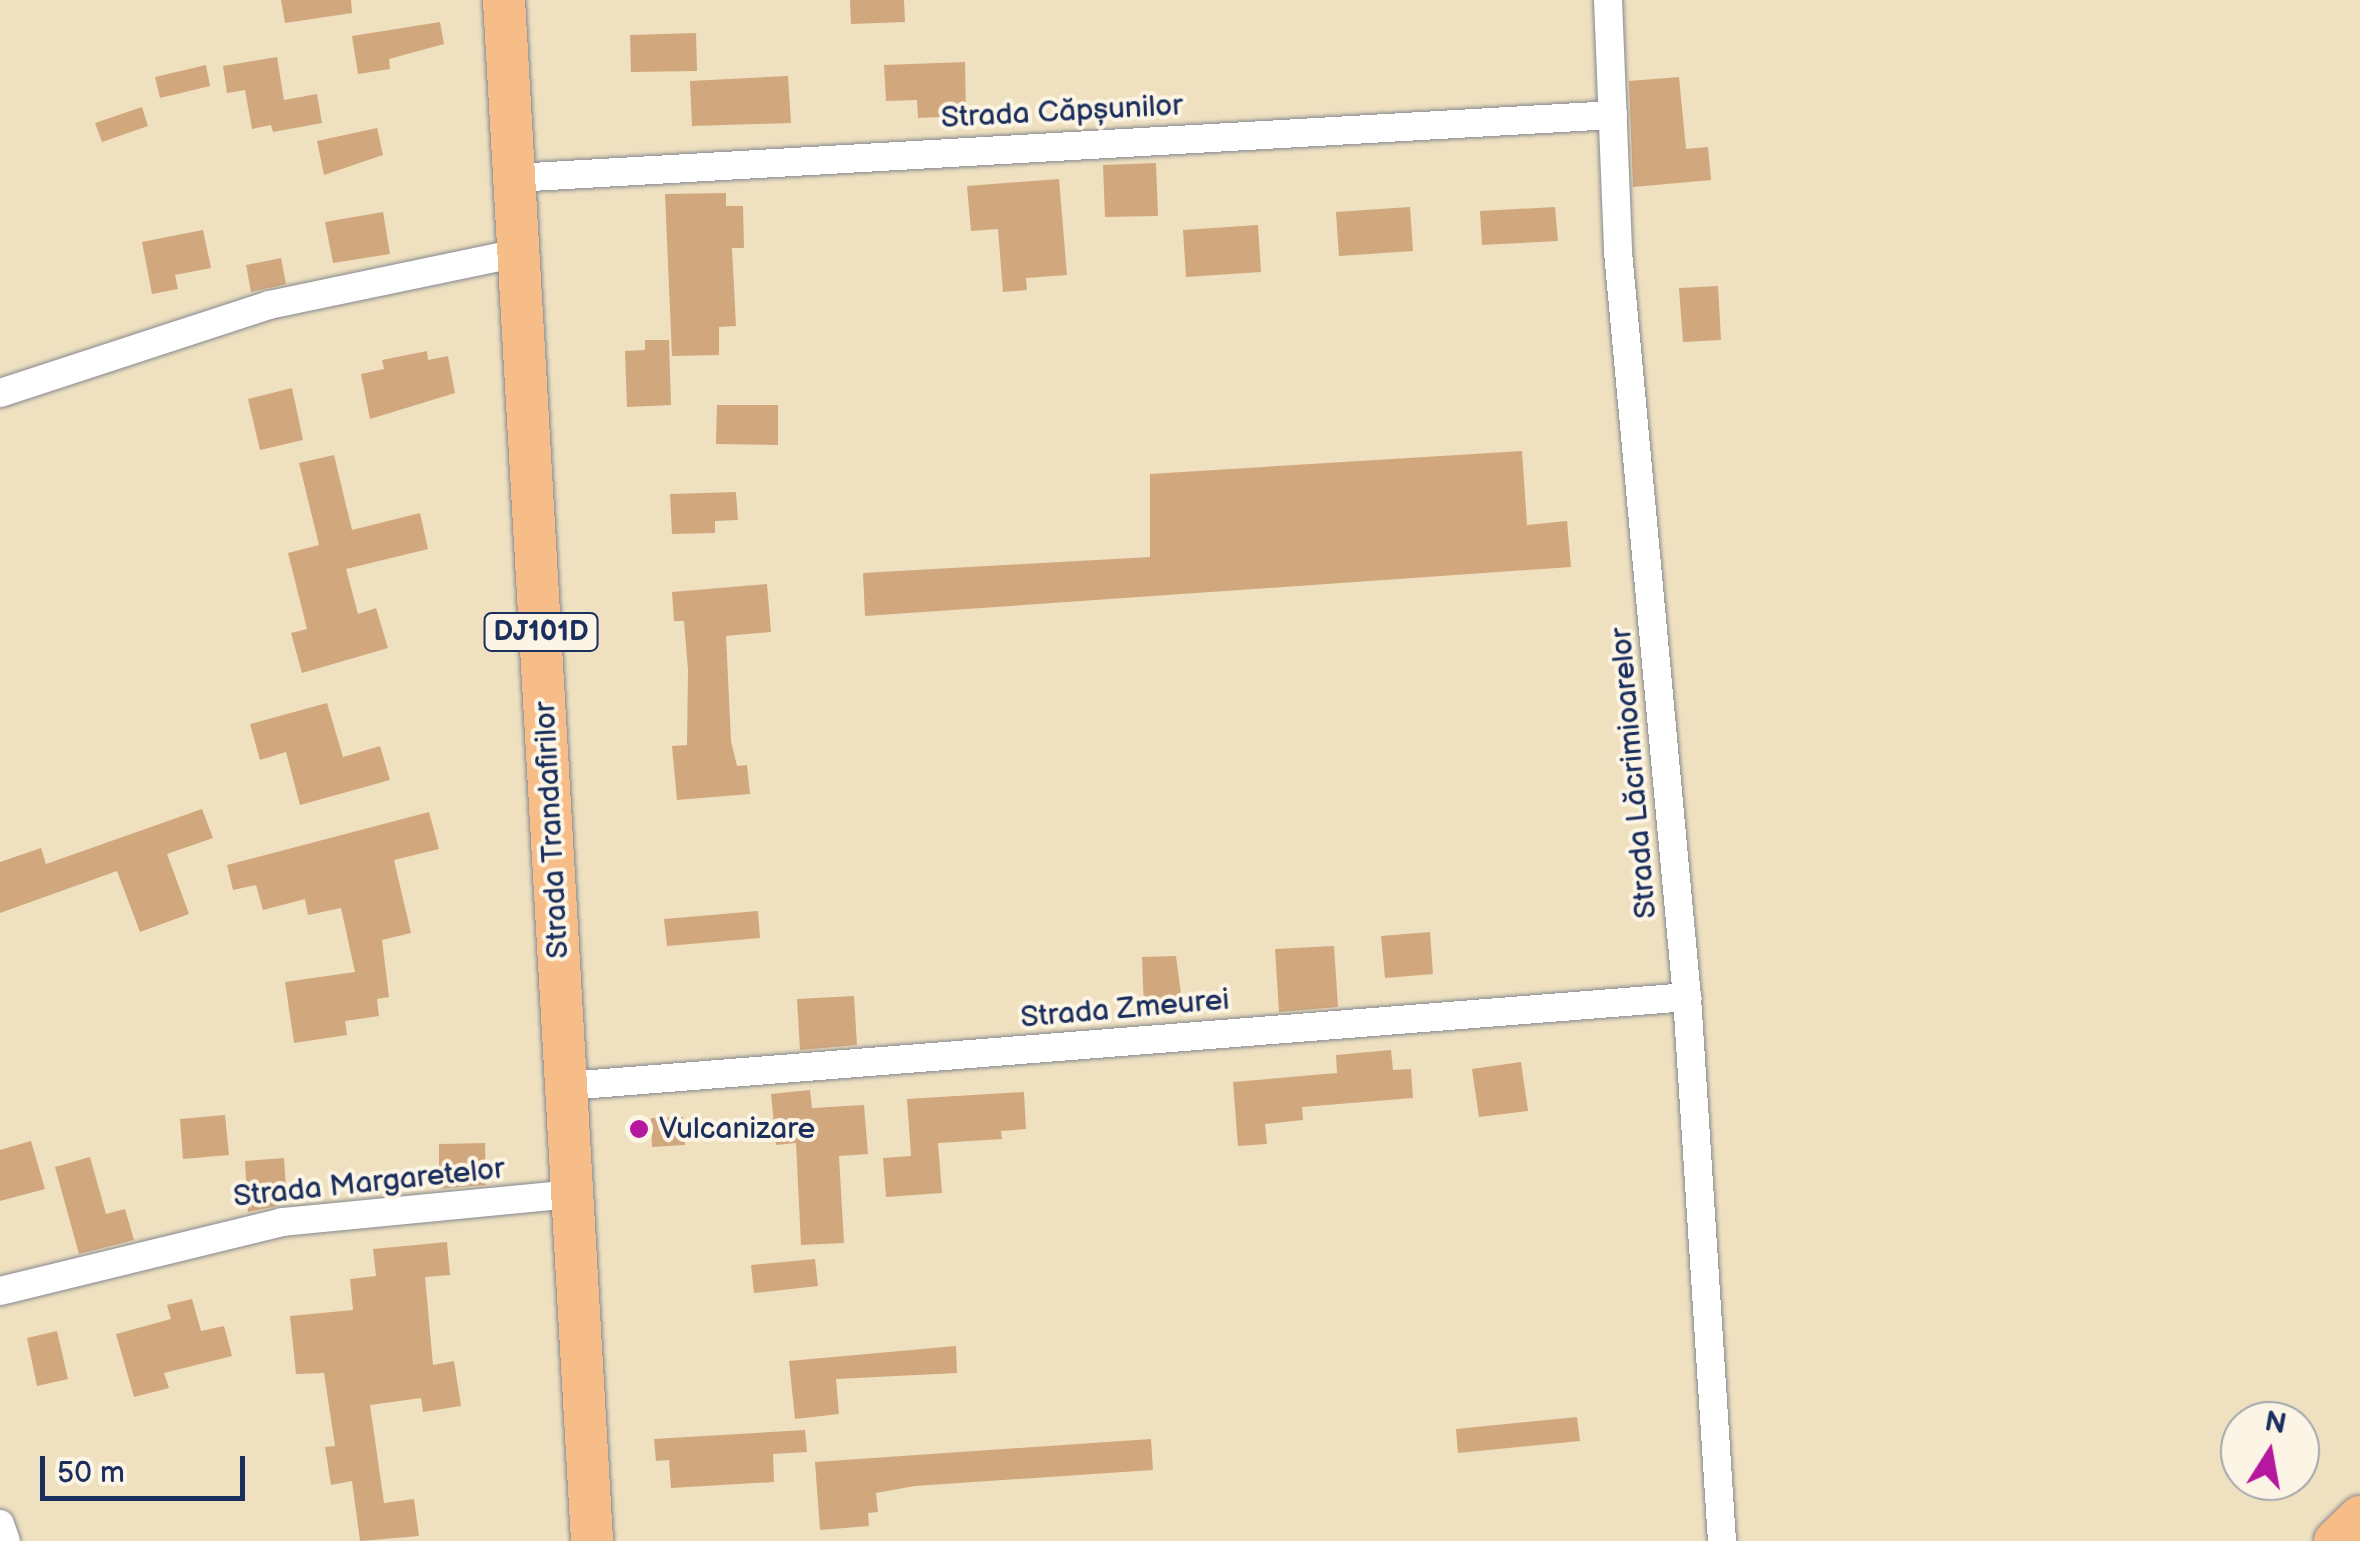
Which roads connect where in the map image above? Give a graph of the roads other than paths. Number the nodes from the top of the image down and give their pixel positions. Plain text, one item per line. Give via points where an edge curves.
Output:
1 (504, 0) edge
2 (1608, 0) edge
3 (1613, 115) junction
4 (514, 178) junction
5 (518, 253) junction
6 (0, 393) edge
7 (1687, 997) junction
8 (568, 1086) junction
9 (573, 1194) junction
10 (0, 1291) edge
11 (2360, 1517) edge
12 (0, 1524) edge
13 (6, 1541) edge
14 (592, 1541) edge
15 (1722, 1541) edge
16 (2335, 1541) edge

1 - 4 main road, Strada Trandafirilor / DJ101D
2 - 3 street, Strada Lăcrimioarelor
3 - 4 street, Strada Căpșunilor
3 - 7 street, Strada Lăcrimioarelor via 1618,252
4 - 5 main road, Strada Trandafirilor / DJ101D
5 - 6 street via 269,306
5 - 8 main road, Strada Trandafirilor / DJ101D
7 - 8 street, Strada Zmeurei
7 - 15 street, Strada Lăcrimioarelor
8 - 9 main road, Strada Trandafirilor / DJ101D
9 - 10 street, Strada Margaretelor via 282,1222
9 - 14 main road, Strada Trandafirilor / DJ101D
11 - 16 main road
12 - 13 street

